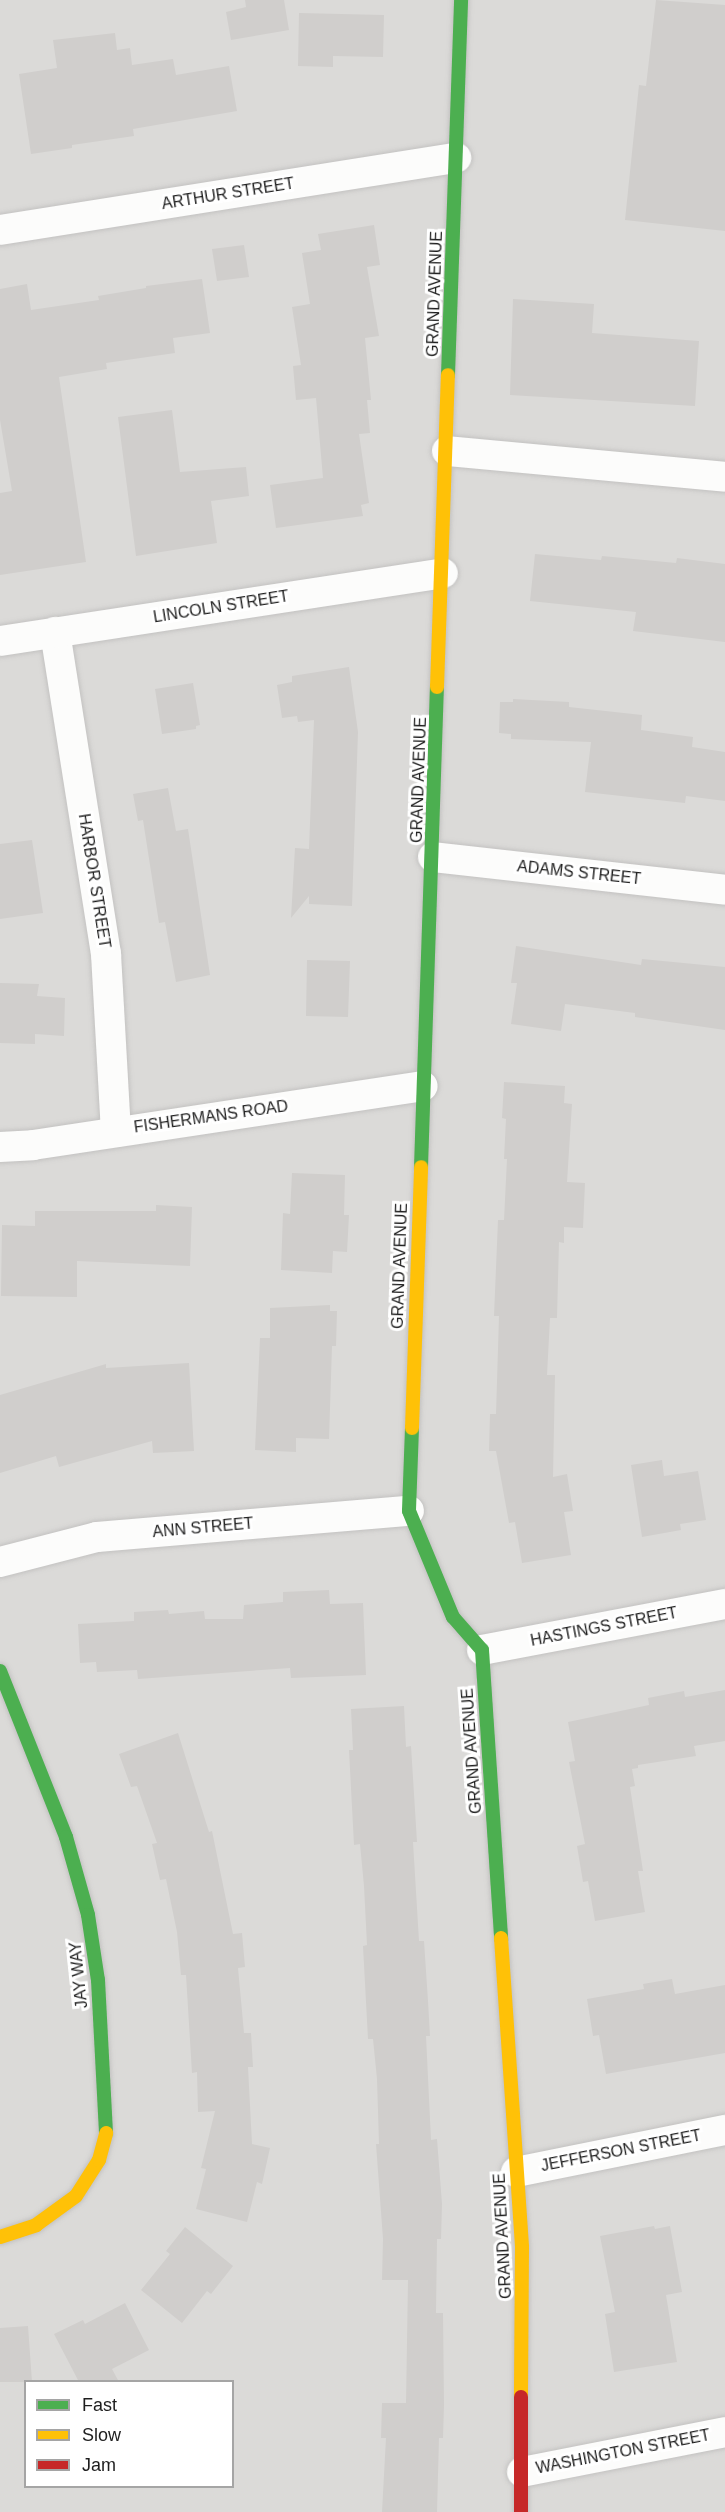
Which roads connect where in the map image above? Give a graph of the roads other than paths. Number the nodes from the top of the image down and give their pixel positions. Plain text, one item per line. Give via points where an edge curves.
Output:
1 (461, 0) edge
2 (456, 158) junction
3 (0, 230) edge
4 (447, 451) junction
5 (725, 477) edge
6 (443, 573) junction
7 (55, 632) junction
8 (0, 641) edge
9 (433, 857) junction
10 (725, 890) edge
11 (423, 1086) junction
12 (116, 1132) junction
13 (0, 1146) edge
14 (409, 1511) junction
15 (0, 1562) edge
16 (725, 1604) edge
17 (482, 1650) junction
18 (0, 1671) edge
19 (725, 2130) edge
20 (516, 2172) junction
21 (0, 2237) edge
22 (725, 2432) edge
23 (522, 2472) junction
24 (521, 2512) edge

1 - 2 street, GRAND AVENUE
2 - 3 street, ARTHUR STREET
2 - 4 street, GRAND AVENUE
4 - 5 street
4 - 6 street, GRAND AVENUE
6 - 7 street, LINCOLN STREET
6 - 9 street, GRAND AVENUE
7 - 8 street, LINCOLN STREET
7 - 12 street, HARBOR STREET via 106,954
9 - 10 street, ADAMS STREET
9 - 11 street, GRAND AVENUE
11 - 12 street, FISHERMANS ROAD
11 - 14 street, GRAND AVENUE
12 - 13 street, FISHERMANS ROAD
14 - 15 street, ANN STREET via 97,1537
14 - 17 street, GRAND AVENUE via 453,1617
16 - 17 street, HASTINGS STREET
17 - 20 street, GRAND AVENUE
18 - 21 street, JAY WAY via 66,1837 88,1915 98,1980 107,2127 99,2160 76,2196 36,2225
19 - 20 street, JEFFERSON STREET
20 - 23 street, GRAND AVENUE via 522,2247
22 - 23 street, WASHINGTON STREET
23 - 24 street, GRAND AVENUE

